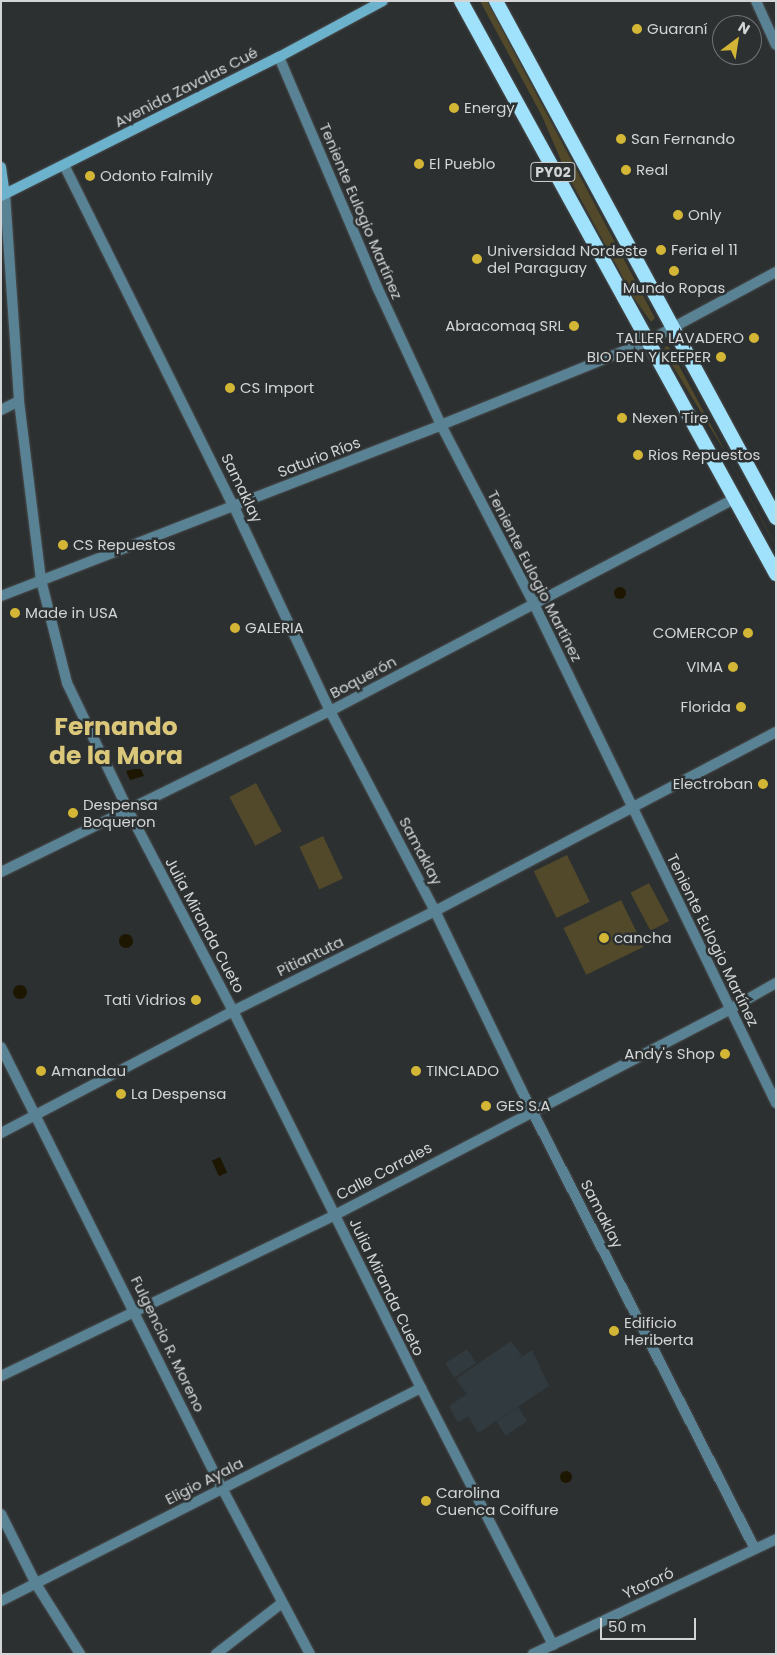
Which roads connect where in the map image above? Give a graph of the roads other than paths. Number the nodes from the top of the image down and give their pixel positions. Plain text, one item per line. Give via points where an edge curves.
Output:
1 (383, 1) edge
2 (461, 1) edge
3 (496, 1) edge
4 (756, 1) edge
5 (776, 45) edge
6 (279, 57) junction
7 (64, 165) junction
8 (1, 167) edge
9 (3, 195) edge
10 (776, 272) edge
11 (672, 328) junction
12 (646, 342) junction
13 (19, 400) junction
14 (1, 410) edge
15 (442, 425) junction
16 (734, 498) junction
17 (234, 506) junction
18 (776, 518) edge
19 (776, 574) edge
20 (41, 580) junction
21 (1, 596) edge
22 (534, 604) junction
23 (330, 711) junction
24 (776, 732) edge
25 (632, 808) junction
26 (128, 810) junction
27 (1, 872) edge
28 (435, 911) junction
29 (776, 983) edge
30 (730, 1009) junction
31 (233, 1010) junction
32 (1, 1047) edge
33 (776, 1103) edge
34 (532, 1110) junction
35 (35, 1113) junction
36 (1, 1133) edge
37 (334, 1215) junction
38 (136, 1311) junction
39 (1, 1376) edge
40 (421, 1388) junction
41 (222, 1488) junction
42 (1, 1514) edge
43 (776, 1539) edge
44 (755, 1549) junction
45 (36, 1584) junction
46 (1, 1602) edge
47 (282, 1603) junction
48 (553, 1645) junction
49 (80, 1654) edge
50 (216, 1654) edge
51 (310, 1654) edge
52 (533, 1654) edge

1 - 6 main road, Avenida Zavalas Cué
2 - 12 highway, PY02
3 - 11 highway, PY02
4 - 5 street
6 - 7 main road, Avenida Zavalas Cué
6 - 15 street, Teniente Eulogio Martínez via 377,287
7 - 9 main road, Avenida Zavalas Cué
7 - 17 street, Samaklay
8 - 9 main road, Julia Miranda Cueto
9 - 13 street, Julia Miranda Cueto
10 - 11 street, Saturio Ríos
11 - 12 street, Saturio Ríos
11 - 18 highway, PY02
12 - 15 street, Saturio Ríos
12 - 16 highway, PY02
13 - 14 street
13 - 20 street, Julia Miranda Cueto
15 - 17 street, Saturio Ríos
15 - 22 street, Teniente Eulogio Martínez
16 - 19 highway, PY02
16 - 22 street, Boquerón
17 - 20 street, Saturio Ríos
17 - 23 street, Samaklay
20 - 21 street, Saturio Ríos
20 - 26 street, Julia Miranda Cueto via 67,683
22 - 23 street, Boquerón
22 - 25 street, Teniente Eulogio Martínez
23 - 26 street, Boquerón
23 - 28 street, Samaklay
24 - 25 street, Pitiantuta
25 - 28 street, Pitiantuta
25 - 30 street, Teniente Eulogio Martínez
26 - 27 street, Boquerón
26 - 31 street, Julia Miranda Cueto
28 - 31 street, Pitiantuta
28 - 34 street, Samaklay
29 - 30 street, Calle Corrales
30 - 33 street, Teniente Eulogio Martínez
30 - 34 street, Calle Corrales
31 - 35 street, Pitiantuta
31 - 37 street, Julia Miranda Cueto
32 - 35 street, Fulgencio R. Moreno
34 - 37 street, Calle Corrales
34 - 44 street, Samaklay
35 - 36 street, Pitiantuta
35 - 38 street, Fulgencio R. Moreno
37 - 38 street, Calle Corrales
37 - 40 street, Julia Miranda Cueto
38 - 39 street, Calle Corrales
38 - 41 street, Fulgencio R. Moreno
40 - 41 street, Eligio Ayala
40 - 48 street, Julia Miranda Cueto
41 - 45 street, Eligio Ayala
41 - 47 street, Fulgencio R. Moreno
42 - 45 street
43 - 44 street, Ytororó
44 - 48 street, Ytororó
45 - 46 street, Eligio Ayala
45 - 49 street
47 - 50 street
47 - 51 street, Fulgencio R. Moreno
48 - 52 street, Ytororó

